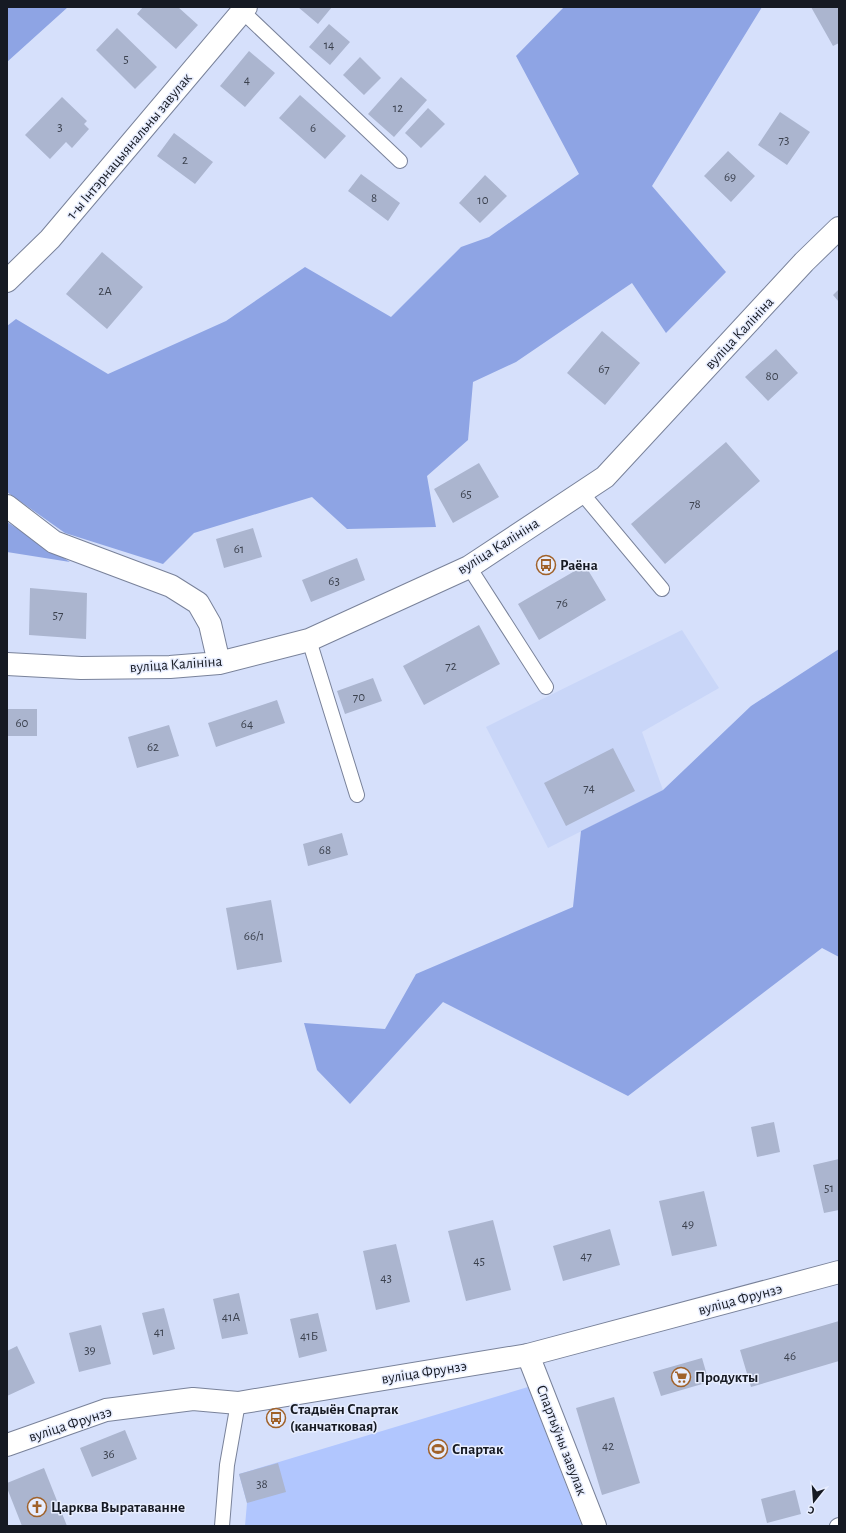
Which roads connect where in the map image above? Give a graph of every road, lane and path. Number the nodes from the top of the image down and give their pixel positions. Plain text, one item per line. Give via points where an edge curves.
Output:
1 (244, 9) edge
2 (400, 161) dead end
3 (839, 228) edge
4 (7, 281) edge
5 (581, 492) junction
6 (7, 506) edge
7 (469, 568) junction
8 (662, 589) dead end
9 (309, 640) junction
10 (219, 663) junction
11 (7, 664) edge
12 (546, 687) dead end
13 (357, 795) dead end
14 (839, 1272) edge
15 (528, 1354) junction
16 (238, 1403) junction
17 (7, 1445) edge
18 (222, 1526) edge
19 (595, 1526) edge

1 - 2 lane
1 - 4 street, 1-ы Інтэрнацыянальны завулак via 50,239
3 - 5 street, вуліца Калініна via 804,262 605,477
5 - 7 street, вуліца Калініна
5 - 8 lane
6 - 10 street via 54,542 171,586 198,603 210,624
7 - 9 street, вуліца Калініна
7 - 12 lane
9 - 10 street, вуліца Калініна
9 - 13 lane
10 - 11 street, вуліца Калініна via 81,668
14 - 15 street, вуліца Фрунзэ
15 - 16 street, вуліца Фрунзэ
15 - 19 street, Спартыўны завулак
16 - 17 street, вуліца Фрунзэ via 193,1399 106,1410
16 - 18 lane via 227,1465

